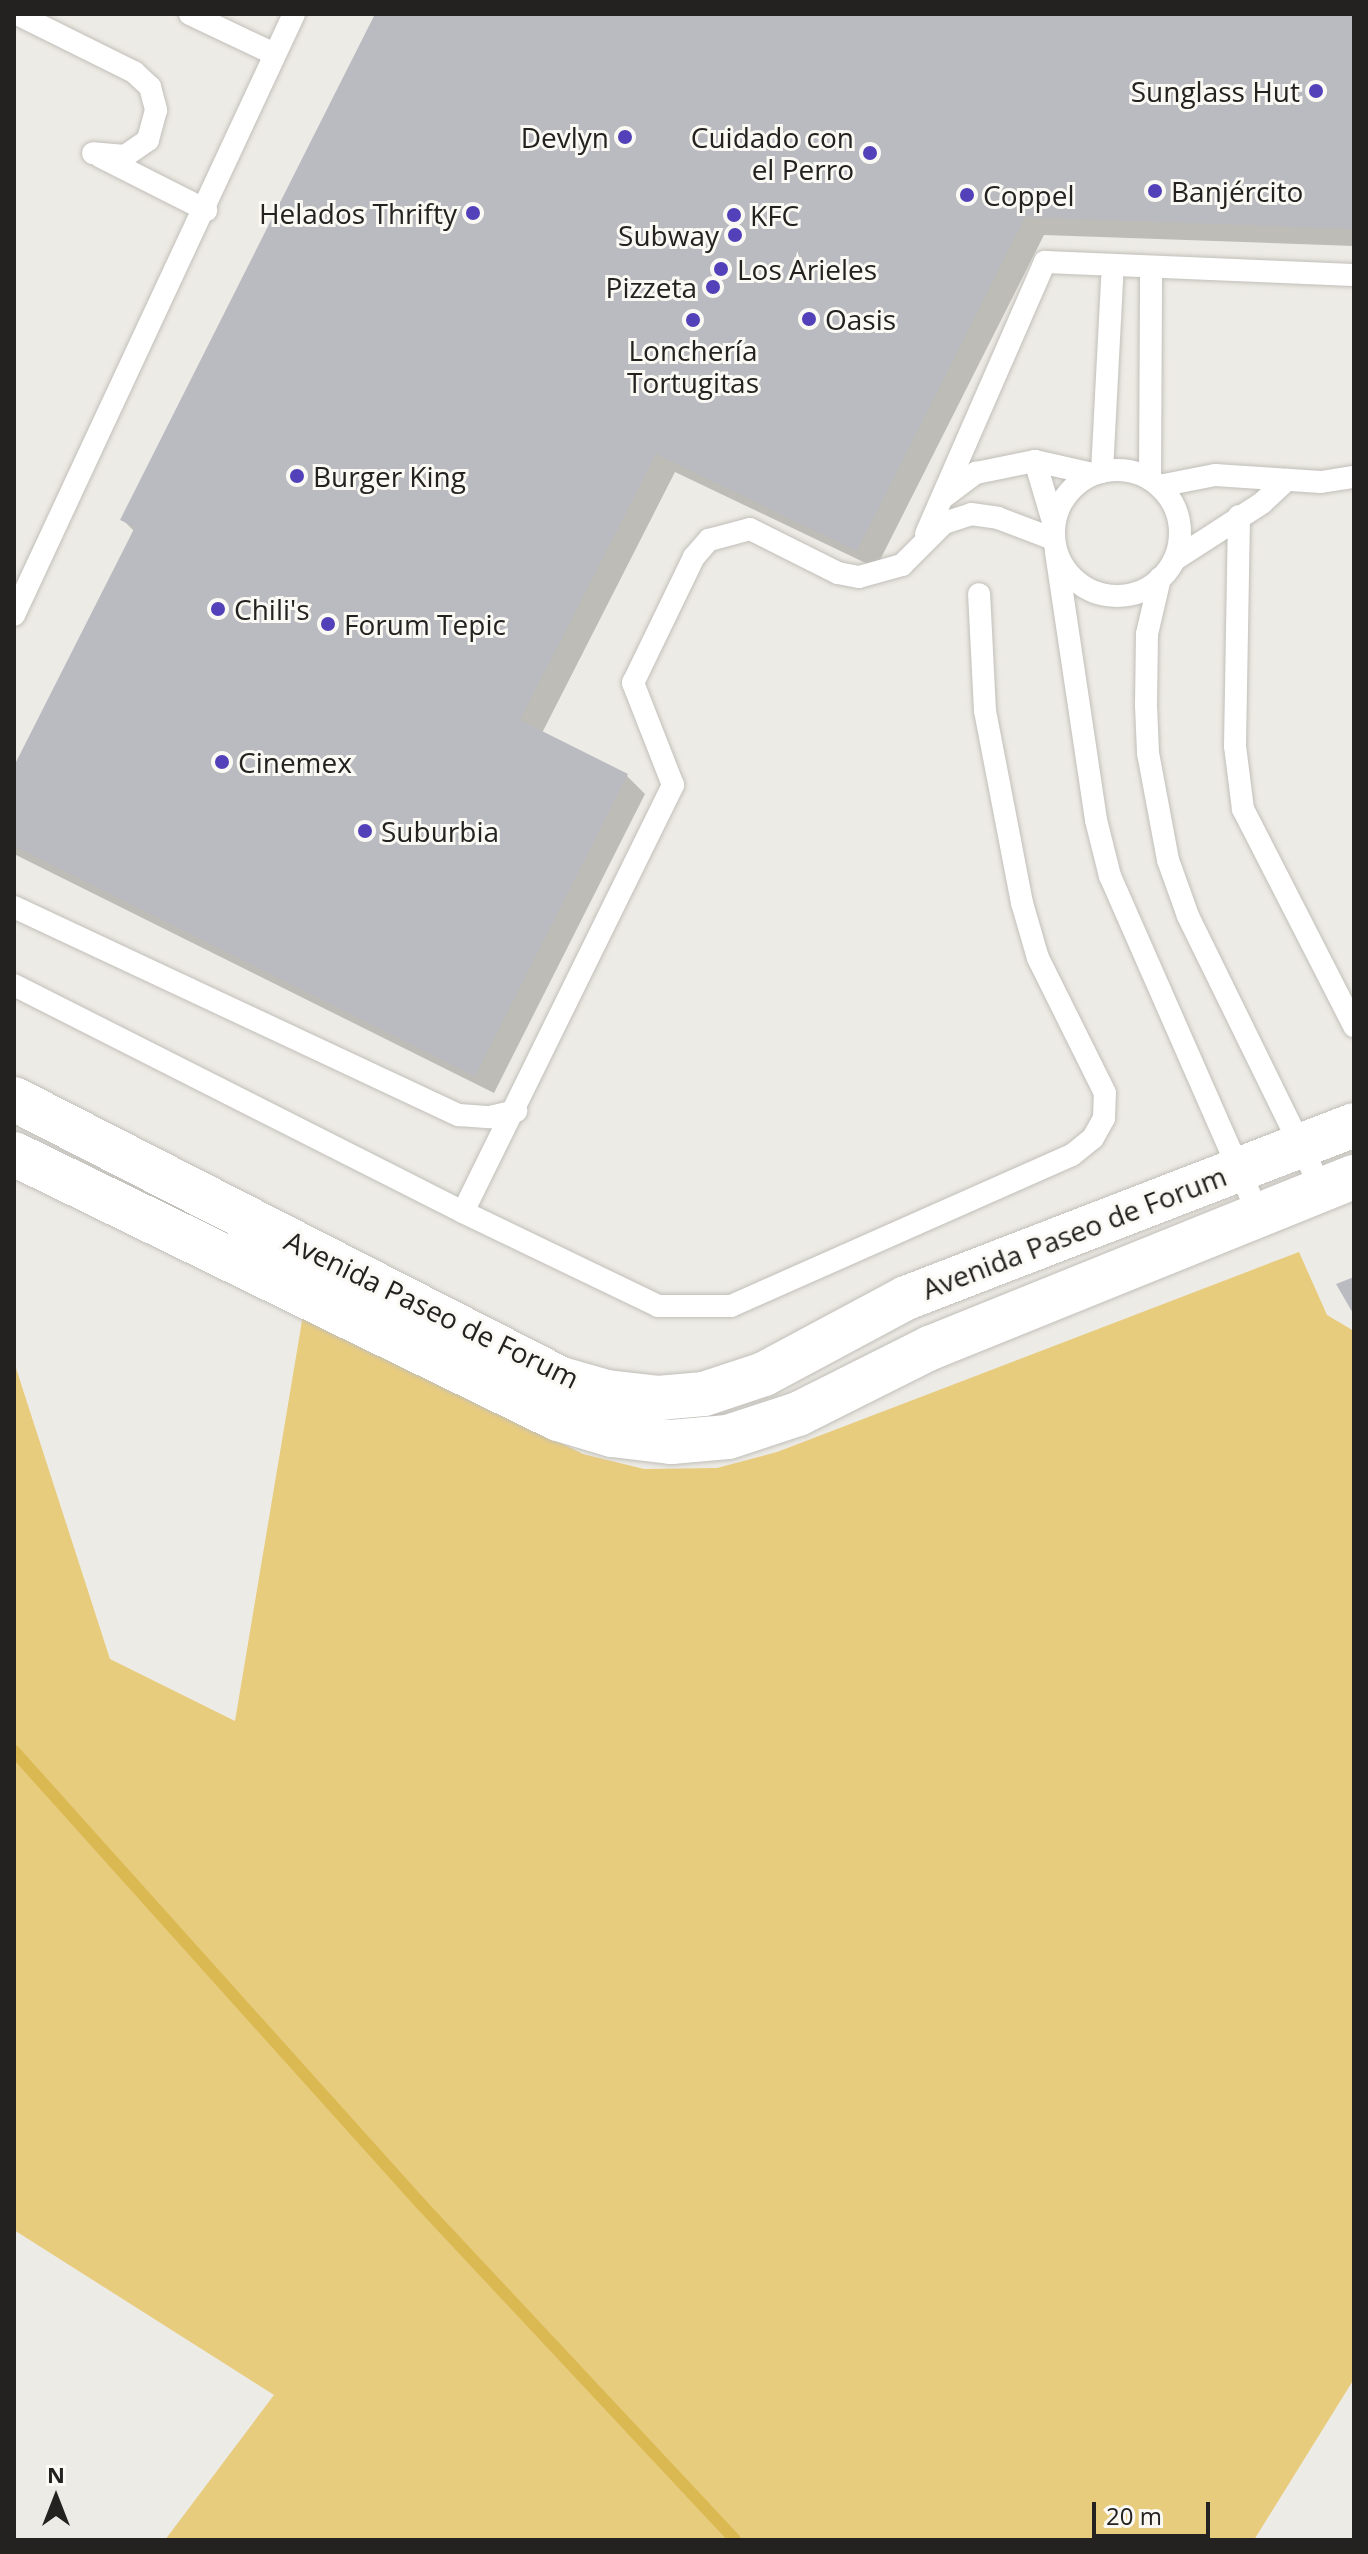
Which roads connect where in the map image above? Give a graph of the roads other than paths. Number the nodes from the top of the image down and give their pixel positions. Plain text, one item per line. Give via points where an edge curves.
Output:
1 (17, 14) edge
2 (190, 14) edge
3 (294, 14) edge
4 (272, 53) junction
5 (206, 210) junction
6 (1354, 275) edge
7 (1151, 277) dead end
8 (1112, 278) dead end
9 (1035, 461) junction
10 (1098, 473) junction
11 (1354, 477) edge
12 (1287, 480) junction
13 (1154, 482) junction
14 (940, 501) junction
15 (1239, 516) junction
16 (1054, 540) junction
17 (921, 546) junction
18 (1174, 560) junction
19 (1160, 578) junction
20 (979, 594) dead end
21 (14, 615) edge
22 (14, 907) edge
23 (14, 985) edge
24 (1354, 1026) edge
25 (14, 1099) edge
26 (516, 1111) junction
27 (1354, 1125) edge
28 (1302, 1143) junction
29 (14, 1154) edge
30 (1237, 1168) junction
31 (1338, 1183) edge
32 (463, 1212) junction
33 (1259, 1216) junction

1 - 5 lane via 134,72 150,87 156,110 148,140 125,156 93,153
2 - 4 lane
3 - 4 lane
4 - 5 lane
5 - 21 lane
6 - 14 lane via 1045,262
7 - 13 lane
8 - 10 lane
9 - 10 lane
9 - 14 lane via 976,473
9 - 16 lane
10 - 13 lane via 1116,470
10 - 16 lane via 1066,495
11 - 12 lane
12 - 13 lane via 1215,475
12 - 15 lane
13 - 18 lane via 1173,504 1180,526
14 - 17 lane
15 - 18 lane
15 - 24 lane via 1235,746 1243,809
16 - 17 lane via 998,518 971,514 944,523
16 - 19 lane via 1075,580 1106,595 1141,591
16 - 30 lane via 1086,757 1110,876
17 - 26 lane via 902,565 859,577 838,573 750,529 709,540 694,557 633,683 673,785
18 - 19 lane
19 - 28 lane via 1147,634 1146,705 1148,753 1168,860 1188,916
20 - 32 lane via 985,711 1022,903 1038,958 1105,1093 1104,1118 1093,1138 1072,1155 719,1307 658,1306
22 - 26 lane via 459,1115 490,1117
23 - 32 lane
25 - 30 street, Avenida Paseo de Forum via 561,1379 658,1398 704,1394 764,1374 906,1298
26 - 32 lane
27 - 28 street, Avenida Paseo de Forum
28 - 30 street, Avenida Paseo de Forum
28 - 31 lane
29 - 33 street, Avenida Paseo de Forum via 558,1419 612,1435 671,1442 728,1437 798,1414 930,1348
30 - 33 lane
31 - 33 street, Avenida Paseo de Forum

